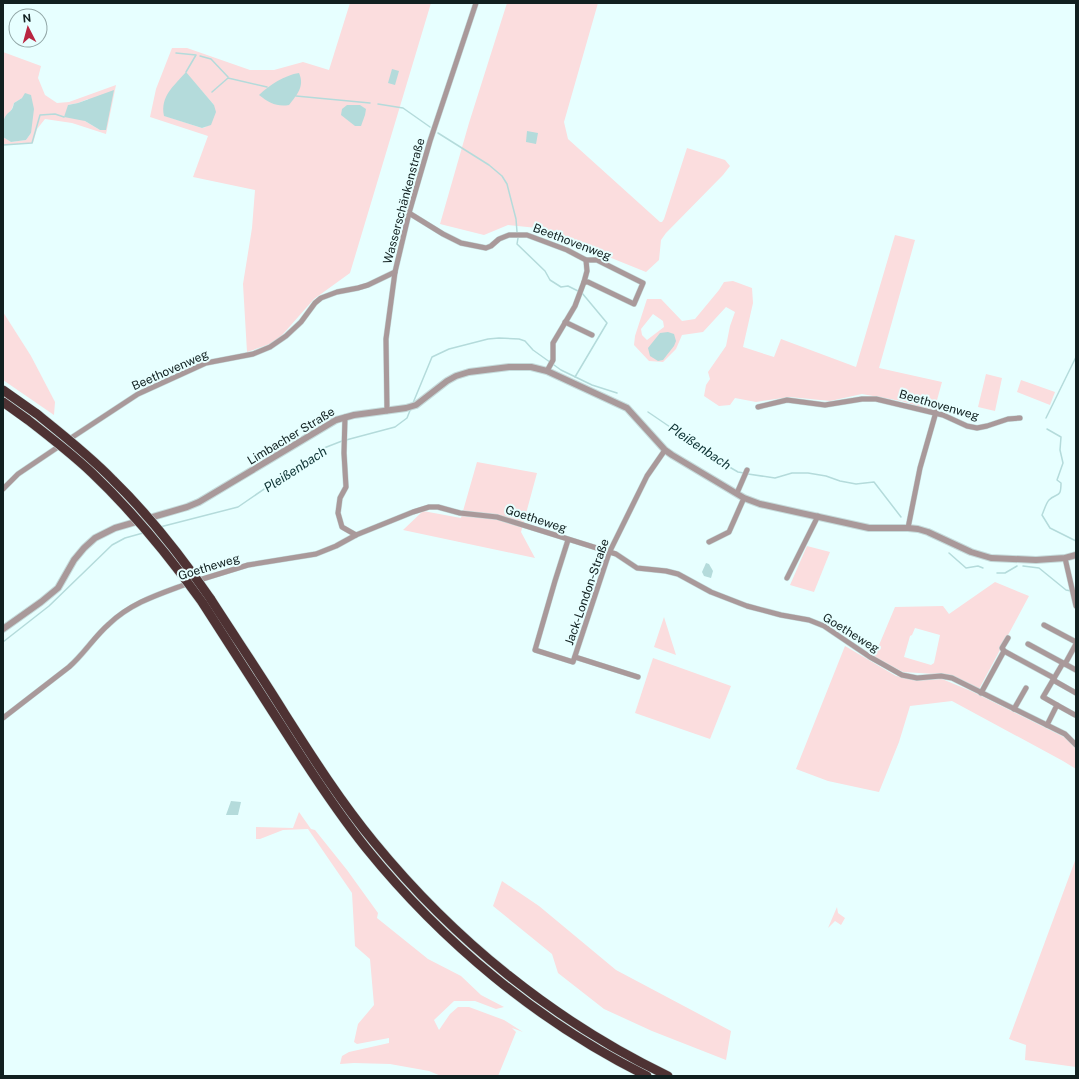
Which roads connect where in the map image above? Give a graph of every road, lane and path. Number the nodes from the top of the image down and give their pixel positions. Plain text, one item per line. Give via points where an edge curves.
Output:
1 (476, 3) edge
2 (409, 213) junction
3 (586, 260) junction
4 (395, 272) junction
5 (584, 282) junction
6 (565, 322) junction
7 (592, 335) dead end
8 (550, 366) junction
9 (3, 390) edge
10 (3, 402) edge
11 (758, 407) dead end
12 (387, 410) junction
13 (936, 412) junction
14 (345, 417) junction
15 (1020, 418) dead end
16 (665, 450) junction
17 (747, 470) dead end
18 (3, 489) edge
19 (736, 493) junction
20 (744, 498) junction
21 (818, 516) junction
22 (908, 528) junction
23 (356, 535) junction
24 (568, 540) junction
25 (709, 542) dead end
26 (609, 553) junction
27 (1076, 555) edge
28 (1065, 558) junction
29 (788, 578) dead end
30 (206, 600) junction
31 (1076, 606) edge
32 (1044, 625) dead end
33 (3, 629) edge
34 (1008, 638) dead end
35 (1028, 644) dead end
36 (1076, 644) edge
37 (1004, 650) junction
38 (575, 657) junction
39 (1064, 663) junction
40 (1076, 670) edge
41 (638, 677) dead end
42 (1053, 679) junction
43 (1026, 688) dead end
44 (1076, 693) edge
45 (981, 694) junction
46 (1058, 705) junction
47 (1014, 709) junction
48 (1075, 716) edge
49 (3, 718) edge
50 (1047, 725) junction
51 (1076, 744) edge
52 (647, 1076) edge
53 (668, 1076) edge

1 - 2 street, Wasserschänkenstraße
2 - 3 street, Beethovenweg via 461,243 486,248 509,235 527,234
2 - 4 street, Wasserschänkenstraße
3 - 5 street
3 - 5 street, Beethovenweg via 596,260 642,283 634,304
4 - 12 street, Wasserschänkenstraße via 386,339
4 - 18 street, Beethovenweg via 368,285 321,298 301,322 270,347 253,354 206,363 138,394 18,474
5 - 6 street via 575,306
6 - 7 street
6 - 8 street via 553,343
8 - 12 street, Limbacher Straße via 521,366 469,372 447,381 416,405
8 - 16 street, Limbacher Straße via 627,408
9 - 30 highway, bridge via 37,414 92,460 127,494 168,540
10 - 30 highway, bridge via 63,447 109,489
11 - 13 street, Beethovenweg via 787,400 825,405 876,399
12 - 14 street, Limbacher Straße
13 - 15 street, Beethovenweg via 977,428
13 - 22 street via 920,468
14 - 23 street via 346,487 340,498 338,513 342,527
14 - 33 street, Limbacher Straße via 199,502 115,528 95,538 74,560 58,588
16 - 19 street, Limbacher Straße
16 - 26 street, Jack-London-Straße via 646,476
17 - 19 street
19 - 20 street, Limbacher Straße
20 - 21 street, Limbacher Straße via 760,504
20 - 25 street via 729,532
21 - 22 street, Limbacher Straße via 869,528
21 - 29 street
22 - 28 street, Limbacher Straße via 928,532 971,552 991,558
23 - 24 street, Goetheweg via 413,512 438,507 460,513 497,517
23 - 49 street, Goetheweg via 316,554 248,565 135,604 108,624 69,667
24 - 26 street, Goetheweg
24 - 38 street, Jack-London-Straße via 535,650 573,662
26 - 38 street, Jack-London-Straße
26 - 45 street, Goetheweg via 616,554 637,568 678,574 711,592 747,606 809,620 824,626 902,675 917,678 952,678
27 - 28 street, Limbacher Straße
28 - 31 street
30 - 52 highway via 310,770 347,823 400,889 451,940 513,992 579,1038
30 - 53 highway via 369,837 409,884 458,932 530,992 603,1041
32 - 36 street
34 - 37 street via 1002,648
35 - 39 street
36 - 39 street
37 - 42 street
37 - 45 street
38 - 41 street, Jack-London-Straße
39 - 40 street
39 - 42 street
42 - 44 street
42 - 46 street via 1043,697
43 - 47 street
45 - 47 street, Goetheweg
46 - 48 street
46 - 50 street
47 - 50 street, Goetheweg
50 - 51 street, Goetheweg

